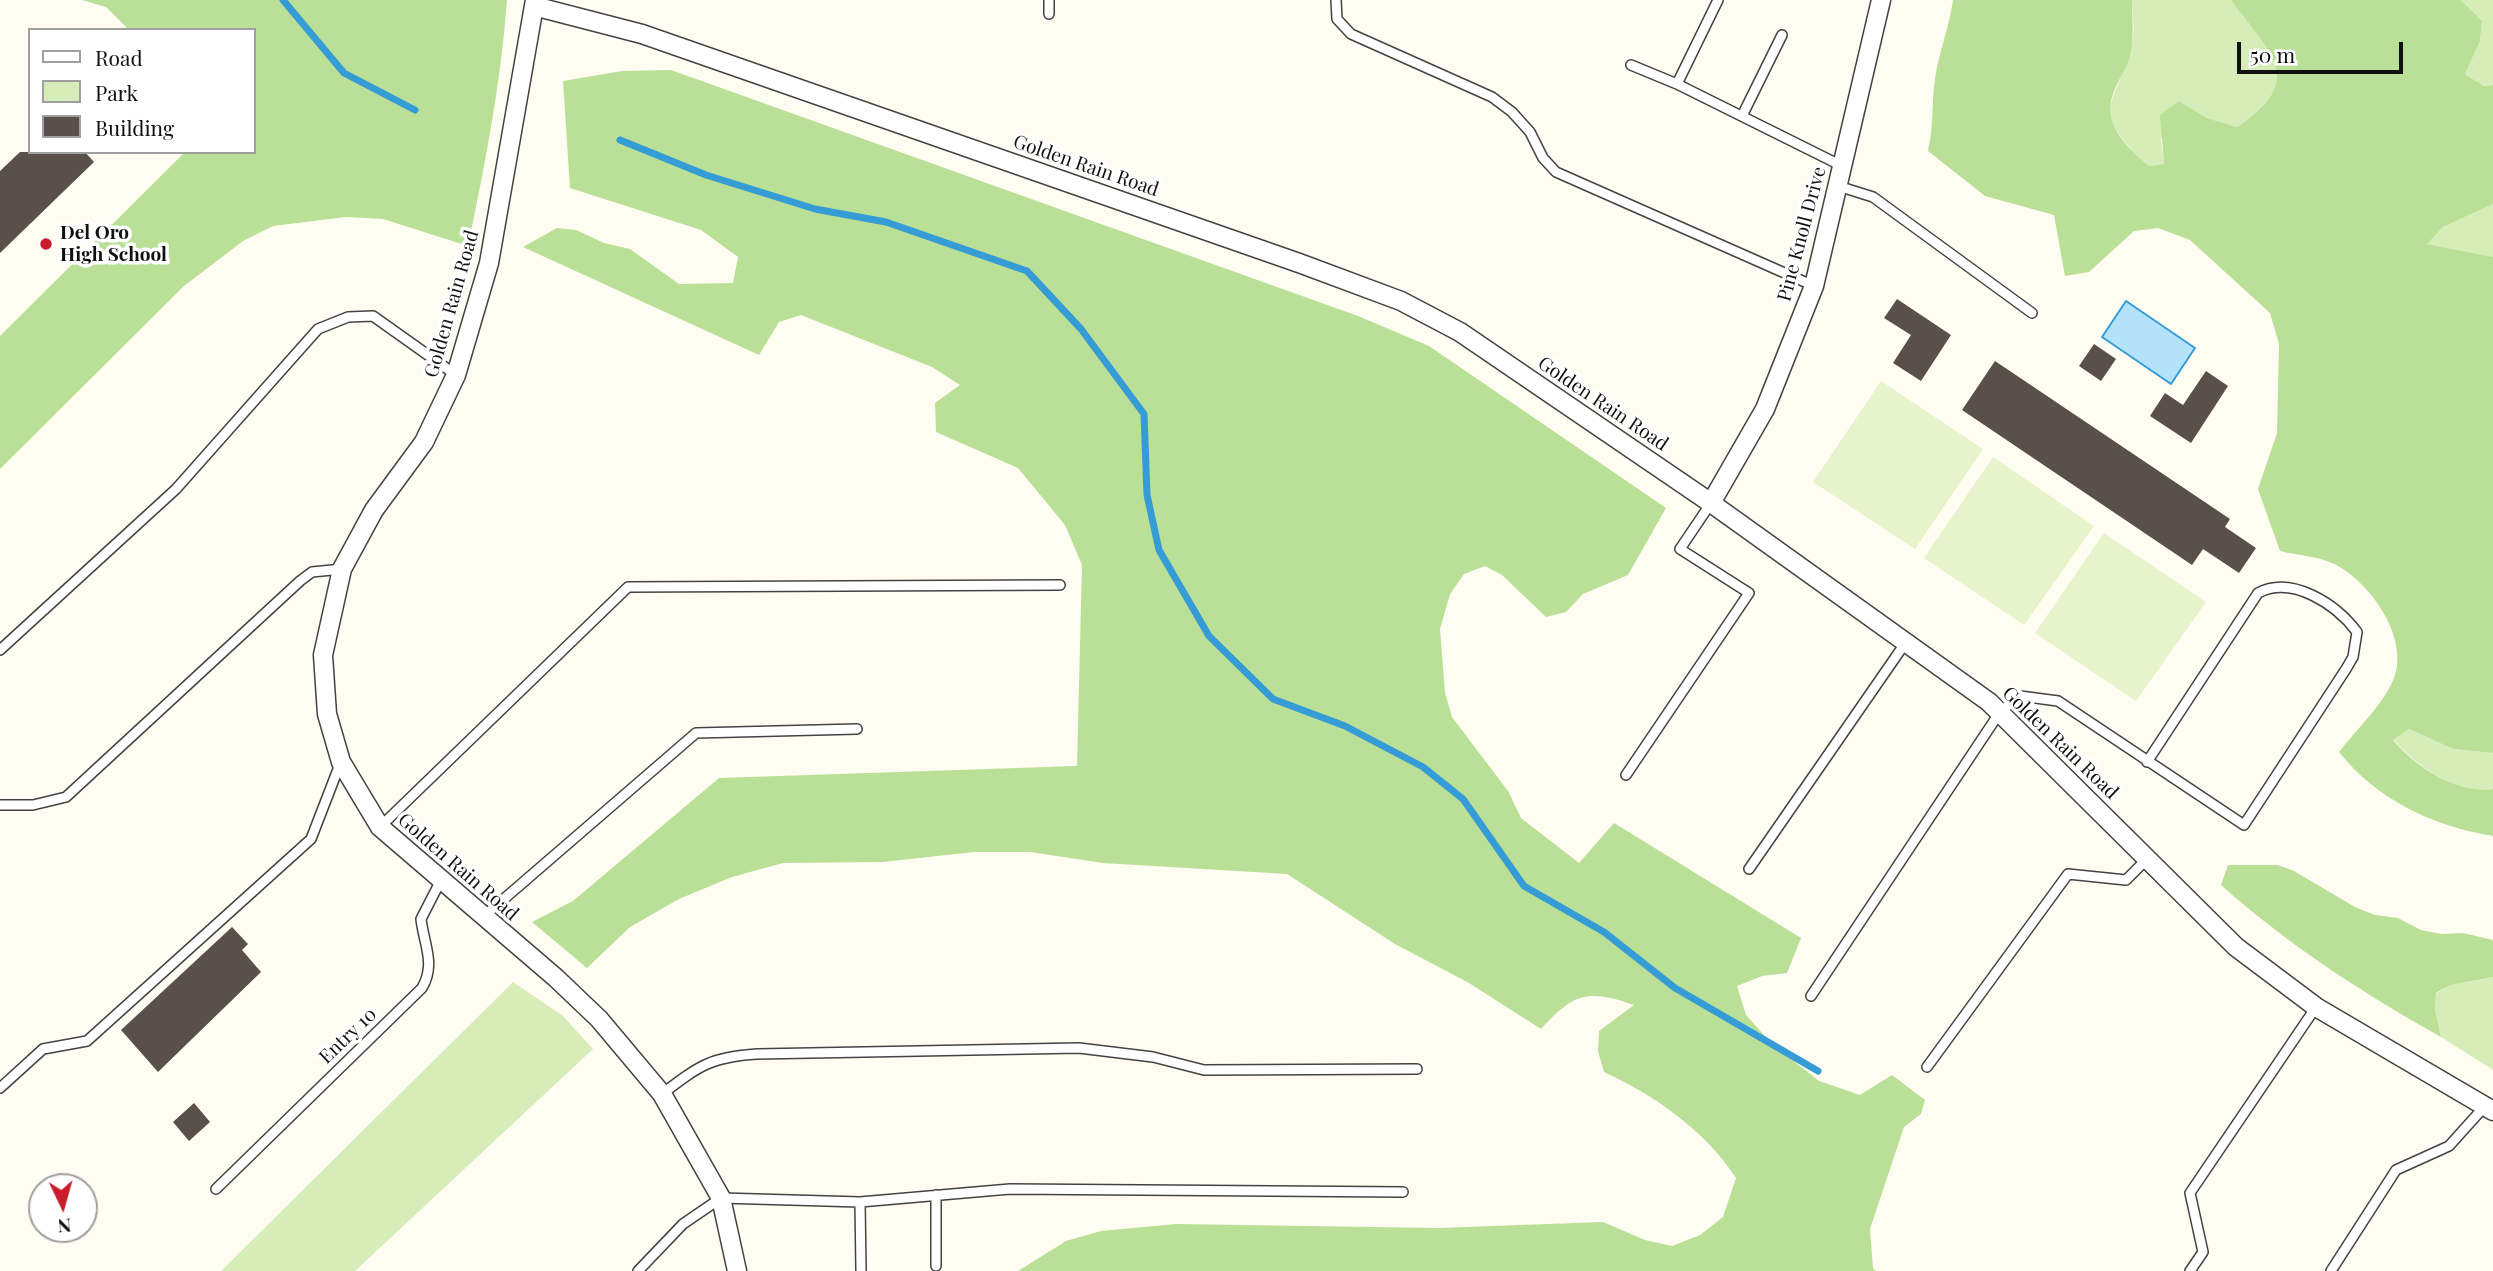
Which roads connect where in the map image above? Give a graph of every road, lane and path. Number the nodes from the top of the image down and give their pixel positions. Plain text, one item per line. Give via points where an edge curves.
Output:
1 (1049, 0) edge
2 (1336, 0) edge
3 (1718, 0) edge
4 (1881, 0) edge
5 (533, 2) edge
6 (1049, 14) dead end
7 (1782, 35) dead end
8 (1631, 65) dead end
9 (1676, 84) junction
10 (1742, 116) junction
11 (1842, 166) junction
12 (1838, 186) junction
13 (1814, 286) junction
14 (2032, 313) dead end
15 (456, 375) junction
16 (1711, 503) junction
17 (342, 569) junction
18 (1060, 585) dead end
19 (1906, 642) junction
20 (0, 650) edge
21 (2000, 712) junction
22 (858, 729) dead end
23 (341, 762) junction
24 (2147, 762) junction
25 (1626, 775) dead end
26 (0, 805) edge
27 (380, 827) junction
28 (2147, 859) junction
29 (1749, 869) dead end
30 (440, 882) junction
31 (483, 917) junction
32 (1811, 996) dead end
33 (2316, 1007) junction
34 (1927, 1066) dead end
35 (1417, 1069) dead end
36 (0, 1088) edge
37 (662, 1094) junction
38 (2489, 1108) edge
39 (216, 1188) dead end
40 (1403, 1192) dead end
41 (936, 1195) junction
42 (721, 1198) junction
43 (860, 1202) junction
44 (936, 1266) dead end
45 (861, 1270) edge
46 (638, 1271) edge
47 (737, 1271) edge
48 (2190, 1271) edge
49 (2331, 1271) edge

1 - 6 lane
2 - 13 lane via 1337,19 1351,34 1492,97 1513,112 1556,172
3 - 9 lane
4 - 11 street, Pine Knoll Drive
5 - 15 street, Golden Rain Road via 489,263
5 - 16 street, Golden Rain Road via 642,34 1401,301 1460,332
7 - 10 lane
8 - 9 lane
9 - 10 lane
10 - 11 lane
11 - 12 street, Pine Knoll Drive
12 - 13 street, Pine Knoll Drive
12 - 14 lane via 1873,197
13 - 16 street, Pine Knoll Drive via 1765,409
15 - 17 street, Golden Rain Road via 424,442 374,510
15 - 20 lane via 373,316 348,317 318,329 176,489
16 - 19 street, Golden Rain Road
16 - 25 lane via 1680,549 1749,593
17 - 23 street, Golden Rain Road via 323,655 327,714
17 - 26 lane via 312,572 66,797 33,805
18 - 27 lane via 628,587
19 - 21 street, Golden Rain Road
19 - 29 lane
21 - 24 lane via 2020,696 2058,701
21 - 28 street, Golden Rain Road
21 - 32 lane
22 - 31 lane via 696,733
23 - 27 street, Golden Rain Road
23 - 36 lane via 311,839 87,1041 43,1049
24 - 24 lane via 2258,593 2283,585 2303,592 2348,620 2357,632 2349,663 2244,825
27 - 30 street, Golden Rain Road
28 - 33 street, Golden Rain Road via 2236,947
28 - 34 lane via 2126,880 2068,874
30 - 31 street, Golden Rain Road
30 - 39 lane, Entry 10 via 421,919 431,962 422,988
31 - 37 street, Golden Rain Road via 599,1019
33 - 38 street, Golden Rain Road
33 - 48 lane via 2190,1193 2203,1252
35 - 37 lane via 1204,1070 1153,1057 1079,1048 757,1054 723,1056
37 - 42 street, Golden Rain Road
38 - 49 lane via 2449,1146 2396,1170
40 - 41 lane via 1010,1189
41 - 43 lane
41 - 44 lane
42 - 43 lane
42 - 46 lane via 683,1224
42 - 47 street, Golden Rain Road
43 - 45 lane

